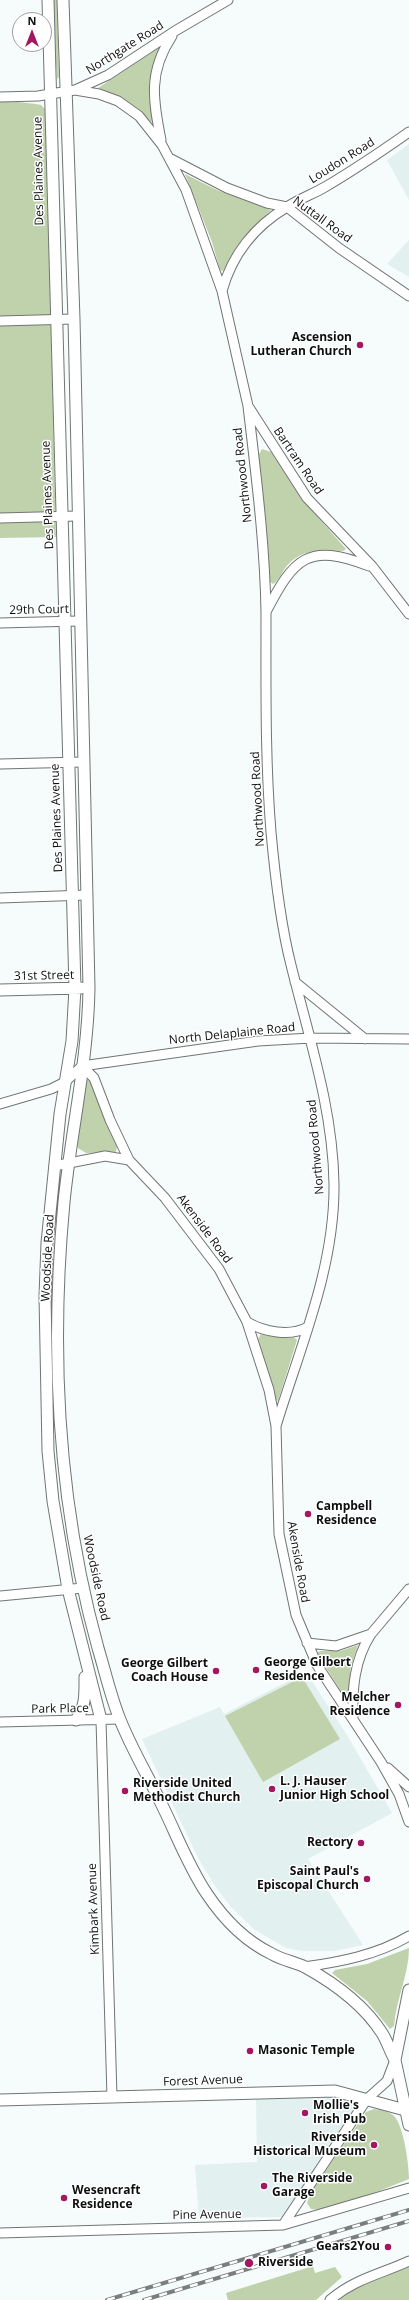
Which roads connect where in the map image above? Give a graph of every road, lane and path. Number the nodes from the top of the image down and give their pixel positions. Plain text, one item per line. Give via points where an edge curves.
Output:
1 (48, 0) edge
2 (63, 0) edge
3 (228, 0) edge
4 (175, 31) junction
5 (70, 91) junction
6 (50, 94) junction
7 (0, 97) edge
8 (409, 132) edge
9 (162, 145) junction
10 (171, 159) junction
11 (287, 207) junction
12 (222, 291) junction
13 (409, 296) edge
14 (56, 320) junction
15 (74, 320) junction
16 (0, 321) edge
17 (248, 406) junction
18 (61, 516) junction
19 (77, 516) junction
20 (0, 518) edge
21 (372, 566) junction
22 (266, 613) junction
23 (409, 614) edge
24 (79, 621) junction
25 (64, 622) junction
26 (0, 623) edge
27 (68, 762) junction
28 (83, 762) junction
29 (0, 764) edge
30 (87, 895) junction
31 (72, 896) junction
32 (0, 898) edge
33 (295, 982) junction
34 (75, 988) junction
35 (89, 988) junction
36 (0, 990) edge
37 (311, 1038) junction
38 (365, 1039) junction
39 (409, 1040) edge
40 (82, 1066) junction
41 (65, 1082) junction
42 (0, 1104) edge
43 (130, 1160) junction
44 (69, 1163) junction
45 (54, 1166) junction
46 (247, 1322) junction
47 (308, 1327) junction
48 (276, 1426) junction
49 (83, 1588) junction
50 (68, 1589) junction
51 (409, 1589) edge
52 (0, 1596) edge
53 (370, 1634) junction
54 (307, 1643) junction
55 (86, 1660) junction
56 (120, 1719) junction
57 (76, 1720) junction
58 (101, 1720) junction
59 (352, 1721) junction
60 (0, 1722) edge
61 (381, 1762) junction
62 (409, 1787) edge
63 (409, 1822) edge
64 (409, 1936) edge
65 (304, 1967) junction
66 (409, 1990) edge
67 (394, 2060) junction
68 (112, 2097) junction
69 (367, 2099) junction
70 (0, 2100) edge
71 (407, 2111) edge
72 (409, 2125) edge
73 (409, 2188) edge
74 (283, 2225) junction
75 (0, 2232) edge
76 (409, 2261) edge
77 (330, 2300) edge

1 - 6 street, Des Plaines Avenue
2 - 5 street
3 - 4 street, Northgate Road
4 - 5 street, Northgate Road via 108,75
4 - 9 street, Northgate Road via 161,55 154,81 156,116
5 - 6 street, Bartram Road
5 - 9 street, Bartram Road via 99,94 118,101 139,116
5 - 15 street
6 - 7 street, Bartram Road via 24,98
6 - 14 street, Des Plaines Avenue
8 - 11 street, Loudon Road via 325,187
9 - 10 street, Bartram Road
10 - 11 street, Nuttall Road via 226,188 267,203
10 - 12 street, Bartram Road via 186,190
11 - 12 street via 244,244 227,274
11 - 13 street, Nuttall Road via 339,248
12 - 17 street, Bartram Road
14 - 15 street
14 - 16 street
14 - 18 street, Des Plaines Avenue
15 - 19 street
17 - 21 street, Bartram Road via 307,498
17 - 22 street, Northwood Road
18 - 19 street
18 - 20 street
18 - 25 street, Des Plaines Avenue
19 - 24 street
21 - 22 street, Northwood Road via 334,555 314,555 289,572
21 - 23 street, Bartram Road
22 - 33 street, Northwood Road via 265,689 271,831 286,944
24 - 25 street, 29th Court
24 - 28 street
25 - 26 street, 29th Court
25 - 27 street, Des Plaines Avenue
27 - 28 street
27 - 29 street
27 - 31 street, Des Plaines Avenue
28 - 30 street
30 - 31 street
30 - 35 street
31 - 32 street
31 - 34 street, Des Plaines Avenue
33 - 37 street, Northwood Road
33 - 38 street
34 - 35 street, 31st Street
34 - 36 street, 31st Street
34 - 41 street, Woodside Road via 72,1042
35 - 40 street, Woodside Road
37 - 38 street, North Delaplaine Road
37 - 40 street, North Delaplaine Road via 258,1041
37 - 47 street, Northwood Road via 327,1112 334,1185 329,1248
38 - 39 street, North Delaplaine Road
40 - 41 street
40 - 43 street, Akenside Road via 94,1078 110,1120
40 - 44 street, Woodside Road
41 - 42 street via 51,1089
41 - 45 street, Woodside Road
43 - 44 street via 105,1156
43 - 46 street, Akenside Road via 165,1198 219,1269
44 - 45 street
44 - 49 street, Woodside Road via 60,1268 60,1372 64,1469
45 - 50 street, Woodside Road via 45,1296 48,1451 53,1501
46 - 47 street via 275,1332
46 - 48 street, Akenside Road via 269,1390
47 - 48 street, Northwood Road
48 - 54 street, Akenside Road via 279,1534 292,1600
49 - 50 street
49 - 56 street, Woodside Road
50 - 52 street
50 - 55 street, Woodside Road
51 - 53 street
53 - 54 street via 336,1646
53 - 59 street via 363,1646 356,1671
54 - 59 street, Akenside Road via 317,1665
55 - 57 street via 85,1700
55 - 58 street, Woodside Road
56 - 58 street, Park Place
56 - 65 street, Woodside Road via 210,1899 244,1936 272,1955
57 - 58 street, Park Place
57 - 60 street, Park Place
58 - 68 street, Kimbark Avenue
59 - 61 street, Akenside Road
61 - 62 street, Akenside Road
61 - 63 street, Akenside Road via 399,1794
64 - 65 street via 393,1945 350,1959
65 - 67 street, Woodside Road via 341,1991 369,2016 384,2036
66 - 67 street
67 - 69 street via 384,2086
67 - 71 street
68 - 69 street, Forest Avenue via 335,2091
68 - 70 street, Forest Avenue
69 - 71 street, Forest Avenue
69 - 74 street
71 - 72 street
73 - 74 street, Pine Avenue
74 - 75 street, Pine Avenue
76 - 77 street via 357,2281

